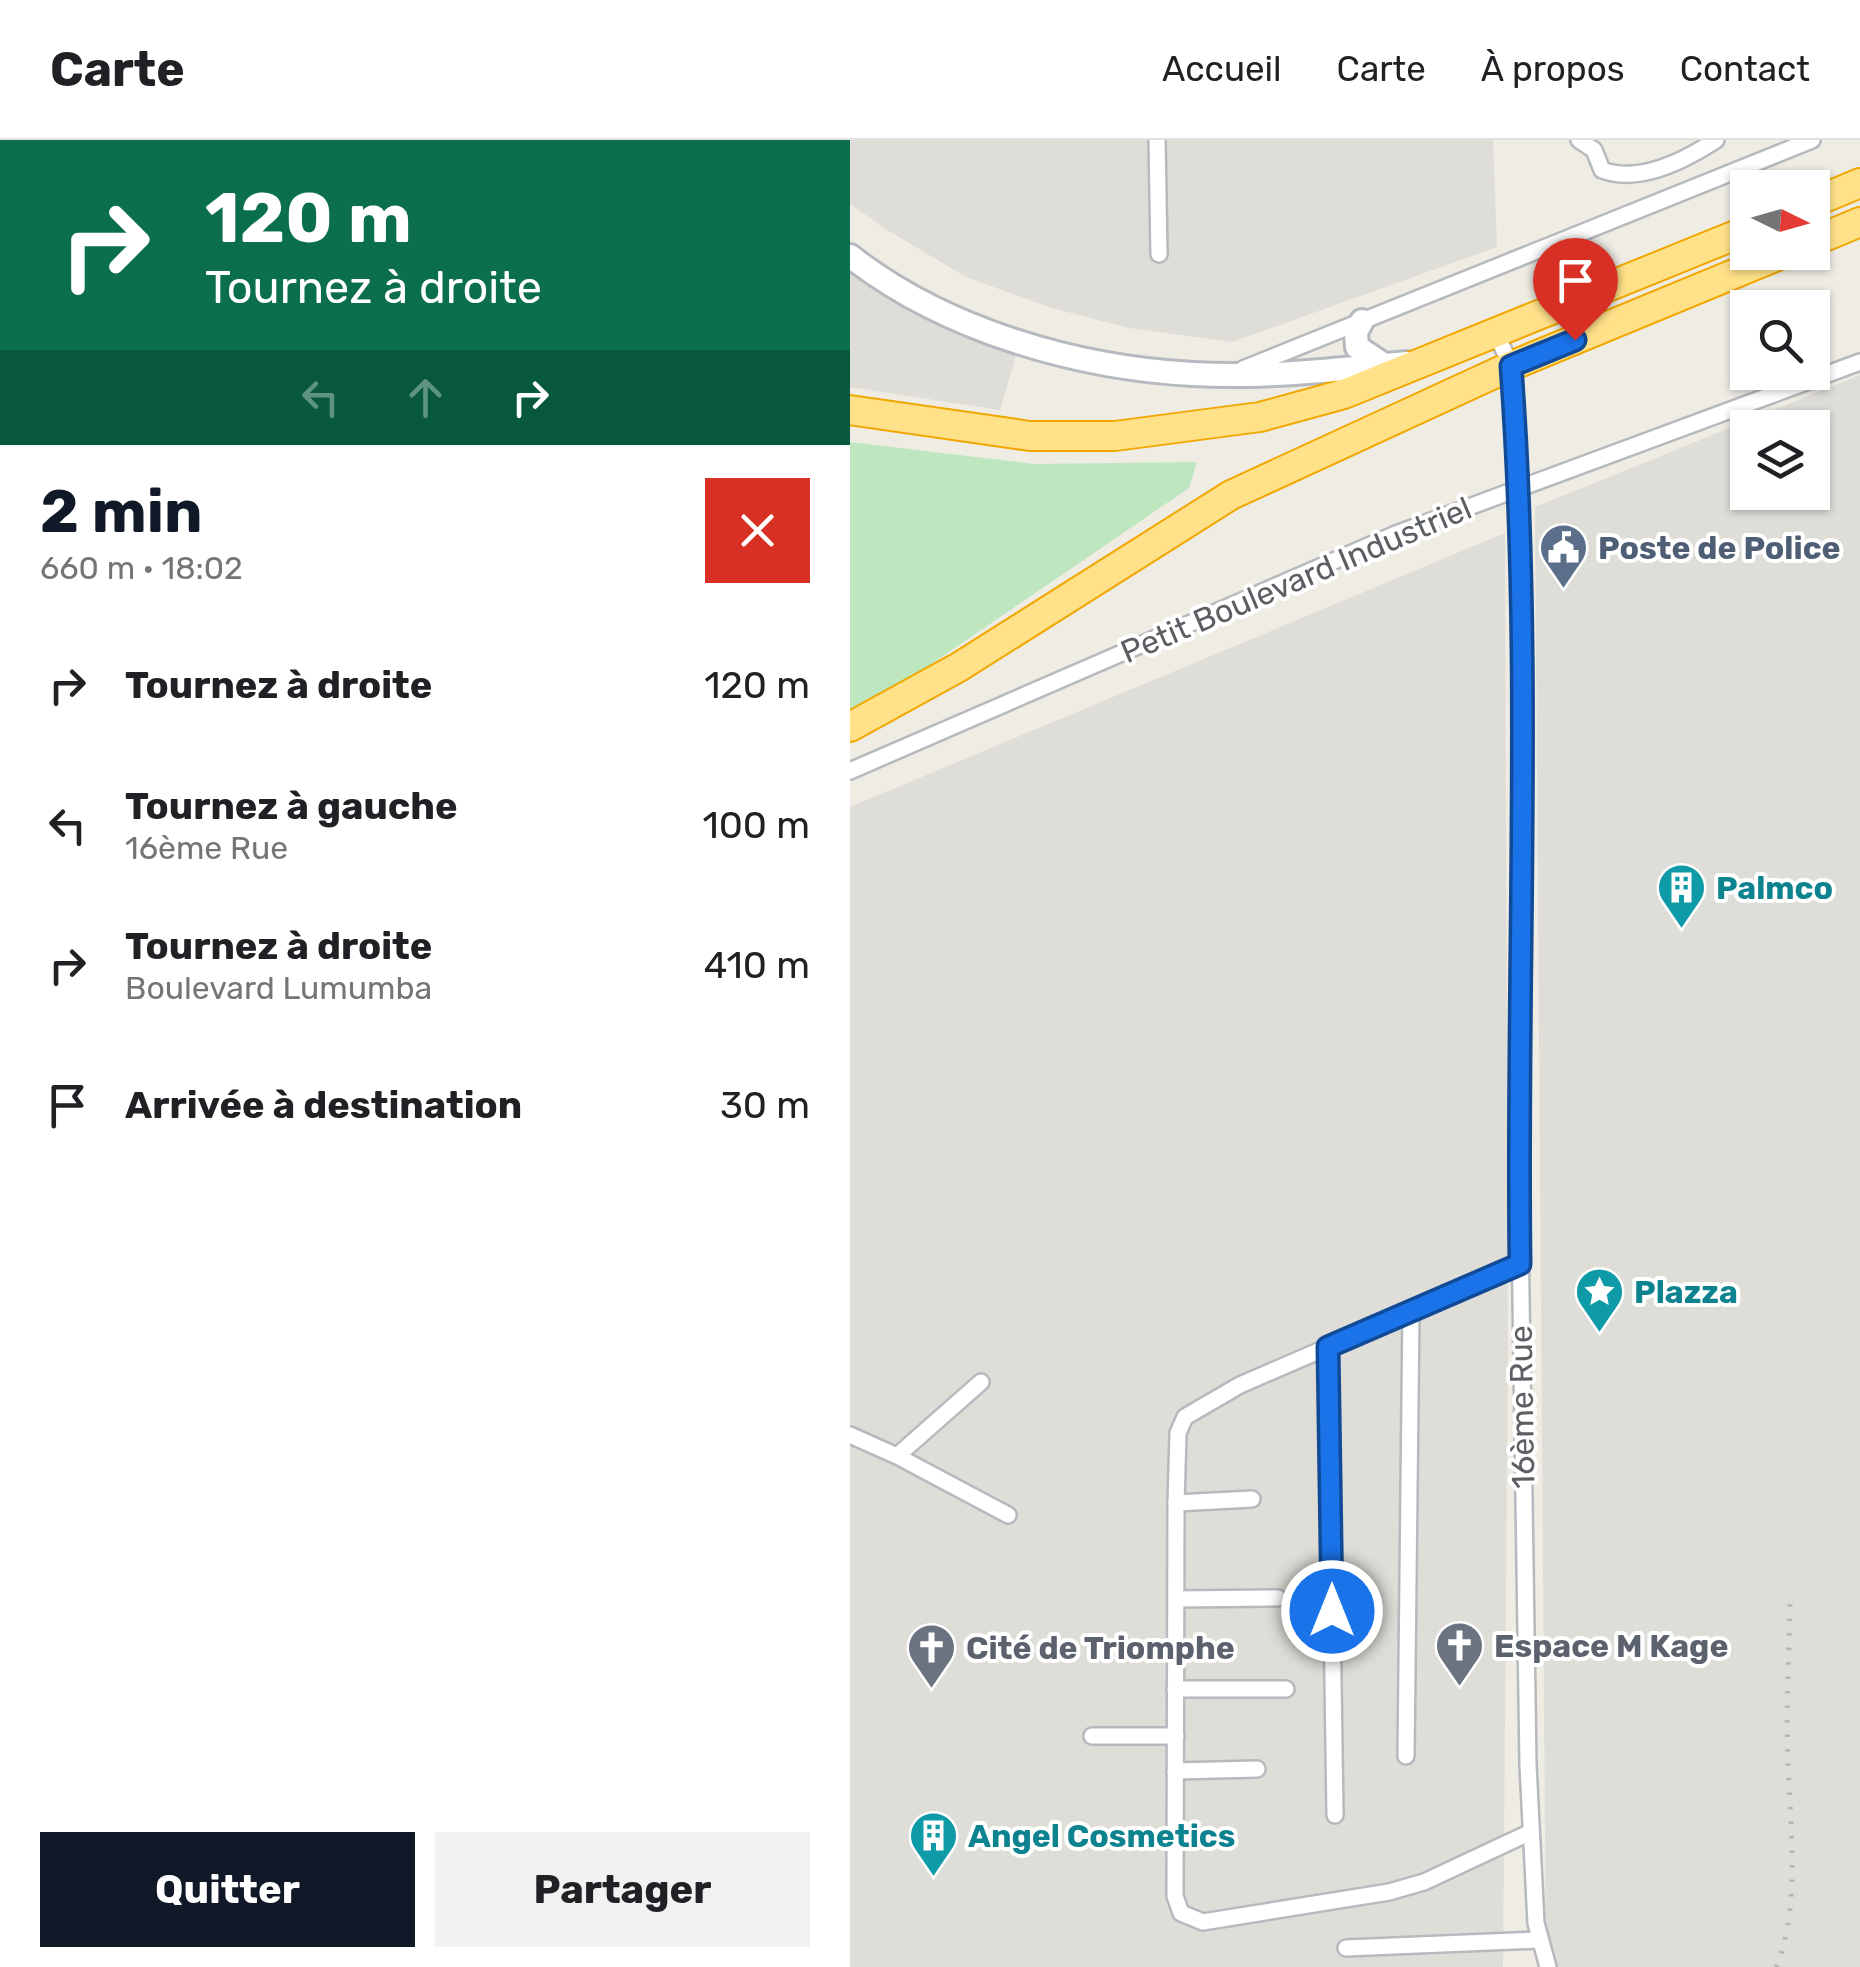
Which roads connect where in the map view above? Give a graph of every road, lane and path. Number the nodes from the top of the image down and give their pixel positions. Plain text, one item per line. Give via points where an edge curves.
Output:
1 (1157, 140) edge
2 (1580, 140) edge
3 (1716, 140) edge
4 (1812, 140) edge
5 (1860, 183) edge
6 (1830, 196) edge
7 (1860, 222) edge
8 (1830, 234) edge
9 (1730, 237) edge
10 (1160, 254) dead end
11 (850, 256) edge
12 (1743, 270) edge
13 (1362, 322) junction
14 (1496, 333) junction
15 (1430, 361) junction
16 (1860, 362) edge
17 (1384, 365) junction
18 (1511, 366) junction
19 (1235, 373) junction
20 (850, 410) edge
21 (1520, 486) junction
22 (850, 728) edge
23 (850, 771) edge
24 (1520, 1264) junction
25 (1411, 1311) junction
26 (1328, 1347) junction
27 (981, 1382) dead end
28 (850, 1435) edge
29 (897, 1456) junction
30 (1252, 1499) dead end
31 (1176, 1502) junction
32 (1008, 1515) dead end
33 (1278, 1598) dead end
34 (1176, 1599) junction
35 (1175, 1689) junction
36 (1286, 1689) dead end
37 (1092, 1736) dead end
38 (1176, 1736) junction
39 (1406, 1756) dead end
40 (1257, 1769) dead end
41 (1175, 1772) junction
42 (1334, 1815) dead end
43 (1531, 1832) junction
44 (1538, 1940) junction
45 (1346, 1948) dead end
46 (1548, 1967) edge

1 - 10 street
2 - 3 street via 1594,150 1602,170 1623,178 1689,158
4 - 13 street
5 - 6 highway
7 - 8 highway
9 - 14 highway
11 - 19 main road via 933,306 1008,338 1124,366
12 - 18 highway
13 - 17 main road via 1357,347
13 - 19 street
14 - 15 highway
14 - 18 street
15 - 17 main road
15 - 20 highway via 1293,409 1114,436 963,429
16 - 21 street, Petit Boulevard Industriel
17 - 19 main road
18 - 21 street, 16ème Rue
18 - 22 highway via 1231,495 959,668
21 - 23 street, Petit Boulevard Industriel
21 - 24 street, 16ème Rue
24 - 25 street
24 - 43 street, 16ème Rue
25 - 26 street
25 - 39 street
26 - 31 street via 1184,1416
26 - 42 street
27 - 29 street
28 - 29 street
29 - 32 street
30 - 31 street
31 - 34 street
33 - 34 street
34 - 35 street
35 - 36 street
35 - 38 street
37 - 38 street
38 - 41 street
40 - 41 street
41 - 43 street via 1175,1896 1182,1913 1202,1922 1389,1892
43 - 44 street, 16ème Rue
44 - 45 street
44 - 46 street, 16ème Rue

